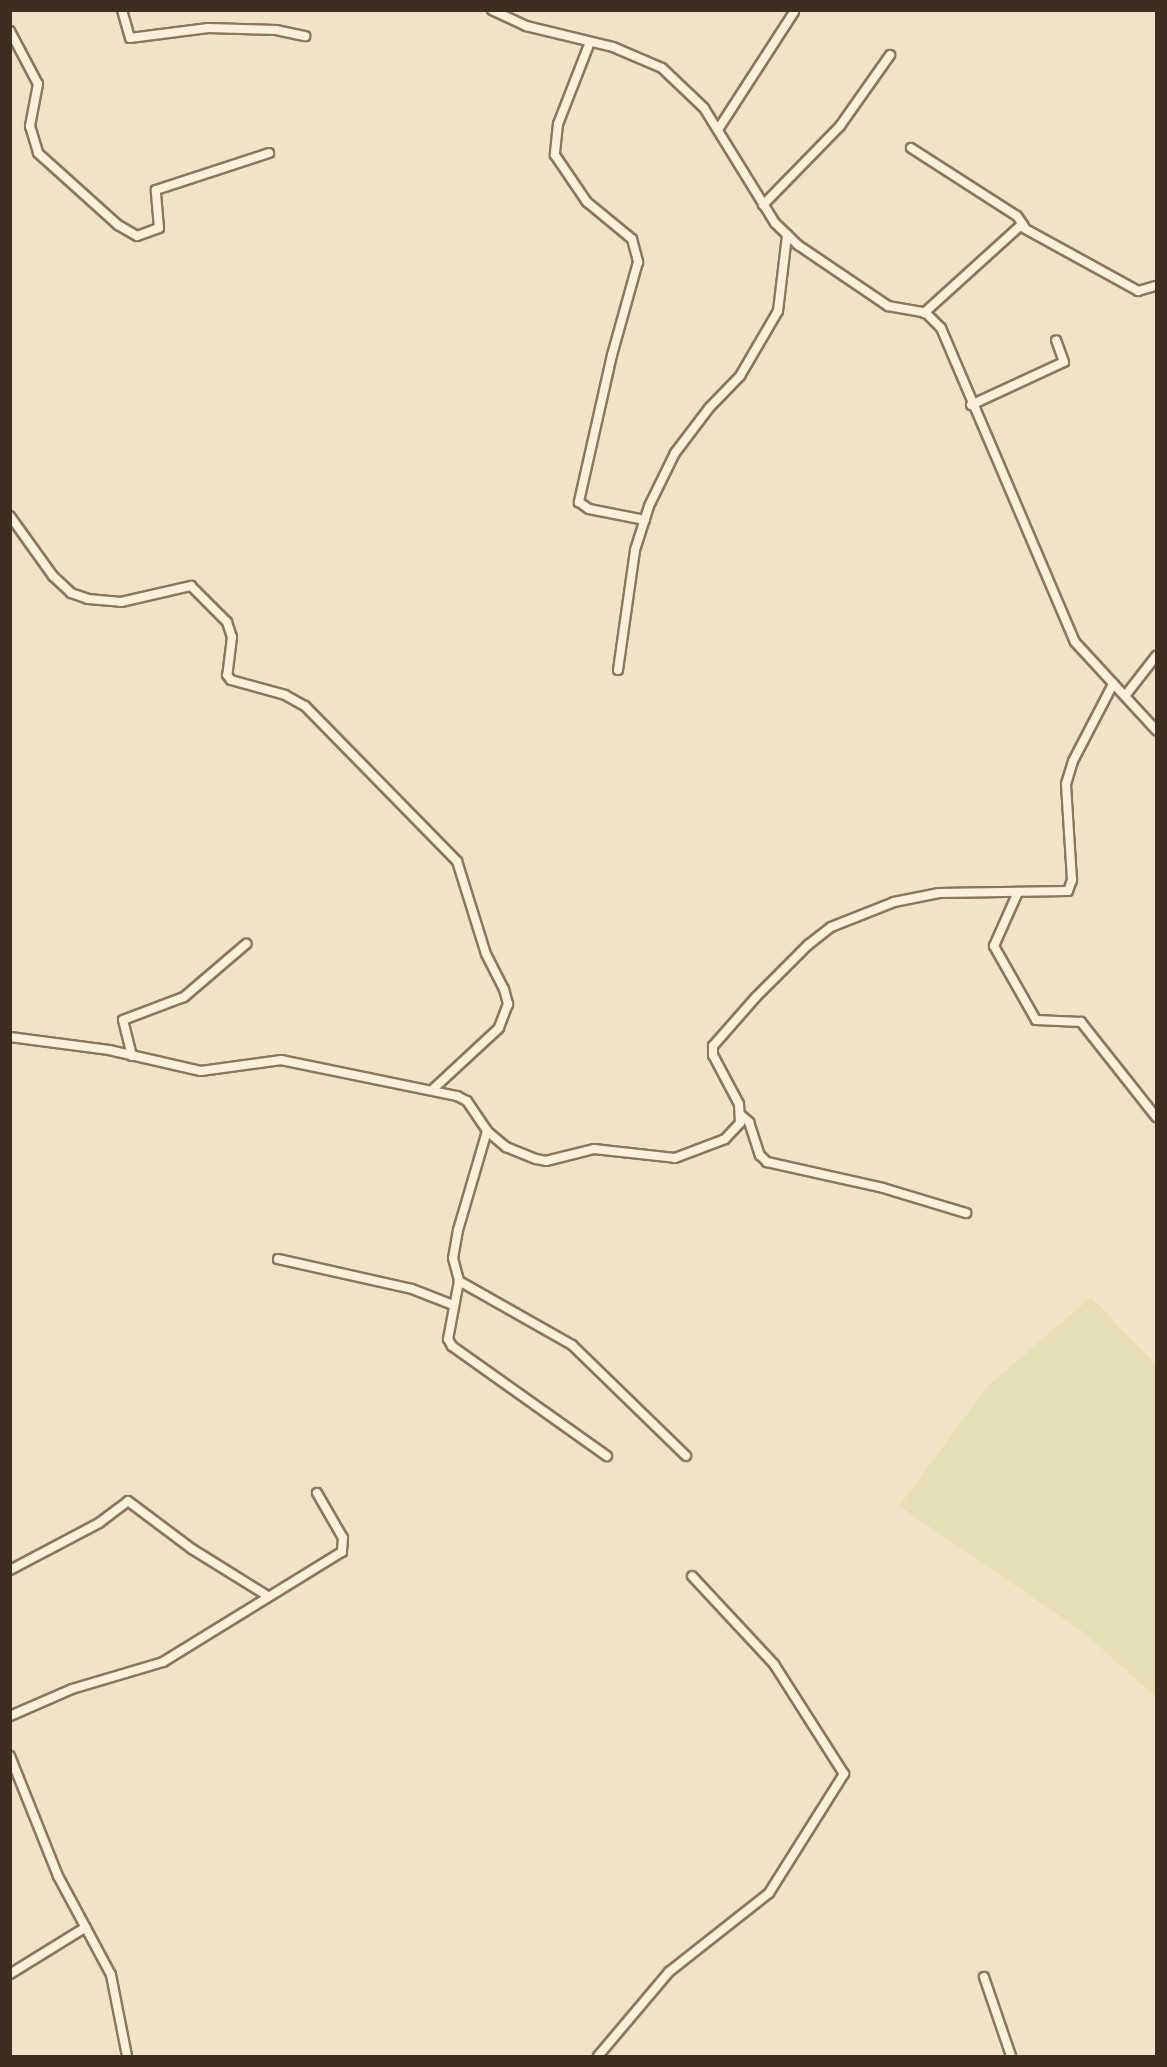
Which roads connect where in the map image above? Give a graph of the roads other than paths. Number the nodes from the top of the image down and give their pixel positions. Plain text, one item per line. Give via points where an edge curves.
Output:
1 (122, 10) edge
2 (492, 10) edge
3 (794, 12) edge
4 (10, 31) edge
5 (305, 36) dead end
6 (590, 42) junction
7 (891, 55) dead end
8 (719, 128) junction
9 (910, 148) dead end
10 (269, 153) dead end
11 (763, 205) junction
12 (1024, 226) junction
13 (787, 235) junction
14 (1156, 286) edge
15 (924, 313) junction
16 (1056, 340) dead end
17 (971, 405) junction
18 (10, 516) edge
19 (645, 520) junction
20 (1156, 656) edge
21 (618, 670) dead end
22 (1113, 684) junction
23 (1125, 696) junction
24 (1156, 730) edge
25 (1018, 892) junction
26 (246, 944) dead end
27 (10, 1037) edge
28 (132, 1056) junction
29 (432, 1090) junction
30 (741, 1115) junction
31 (1156, 1117) edge
32 (487, 1131) junction
33 (966, 1213) dead end
34 (278, 1259) dead end
35 (459, 1281) junction
36 (453, 1305) junction
37 (607, 1456) dead end
38 (686, 1456) dead end
39 (317, 1492) dead end
40 (10, 1570) edge
41 (692, 1576) dead end
42 (267, 1595) junction
43 (10, 1716) edge
44 (10, 1756) edge
45 (87, 1927) junction
46 (10, 1974) edge
47 (984, 1977) dead end
48 (127, 2056) edge
49 (598, 2056) edge
50 (1011, 2056) edge

1 - 5 street via 130,38 208,28
2 - 6 street via 526,26
3 - 8 street
4 - 10 street via 38,84 39,96 30,126 38,153 118,225 137,236 159,228 156,190
6 - 8 street via 641,57 662,68 686,86
6 - 19 street via 558,124 555,155 586,202 632,239 638,262 609,366 579,502 589,509
7 - 11 street via 840,126
8 - 11 street
9 - 12 street via 1017,216
11 - 13 street
12 - 14 street via 1138,291
12 - 15 street
13 - 15 street via 888,306
13 - 19 street via 778,311 740,376 709,408 675,453 660,479
15 - 17 street via 941,328 954,351
16 - 17 street via 1064,362
17 - 22 street via 1075,642
18 - 29 street via 53,576 71,592 88,599 121,602 191,586 227,622 232,637 227,675 231,680 285,695 305,706 457,861 483,945 507,1004 499,1028
19 - 21 street via 626,598
20 - 23 street
22 - 23 street
22 - 25 street via 1072,761 1066,784 1071,887 1061,894
23 - 24 street
25 - 30 street via 948,892 894,902 831,927 808,945 713,1046 713,1055
25 - 31 street via 994,946 1036,1020 1081,1022
26 - 28 street via 183,998 123,1020
27 - 28 street
28 - 29 street via 201,1071 281,1060
29 - 32 street via 467,1101
30 - 32 street via 740,1123 725,1139 675,1158 594,1149 546,1161 506,1147
30 - 33 street via 749,1122 760,1155 767,1162 883,1188
32 - 35 street via 458,1230 453,1258
34 - 36 street via 412,1289
35 - 36 street
35 - 38 street via 572,1345
36 - 37 street via 448,1339 452,1346
39 - 42 street via 343,1538 342,1552
40 - 42 street via 99,1523 128,1501 192,1549
41 - 49 street via 774,1664 844,1774 769,1893 669,1972
42 - 43 street via 163,1662 72,1689
44 - 45 street via 58,1876
45 - 46 street
45 - 48 street via 111,1975
47 - 50 street

